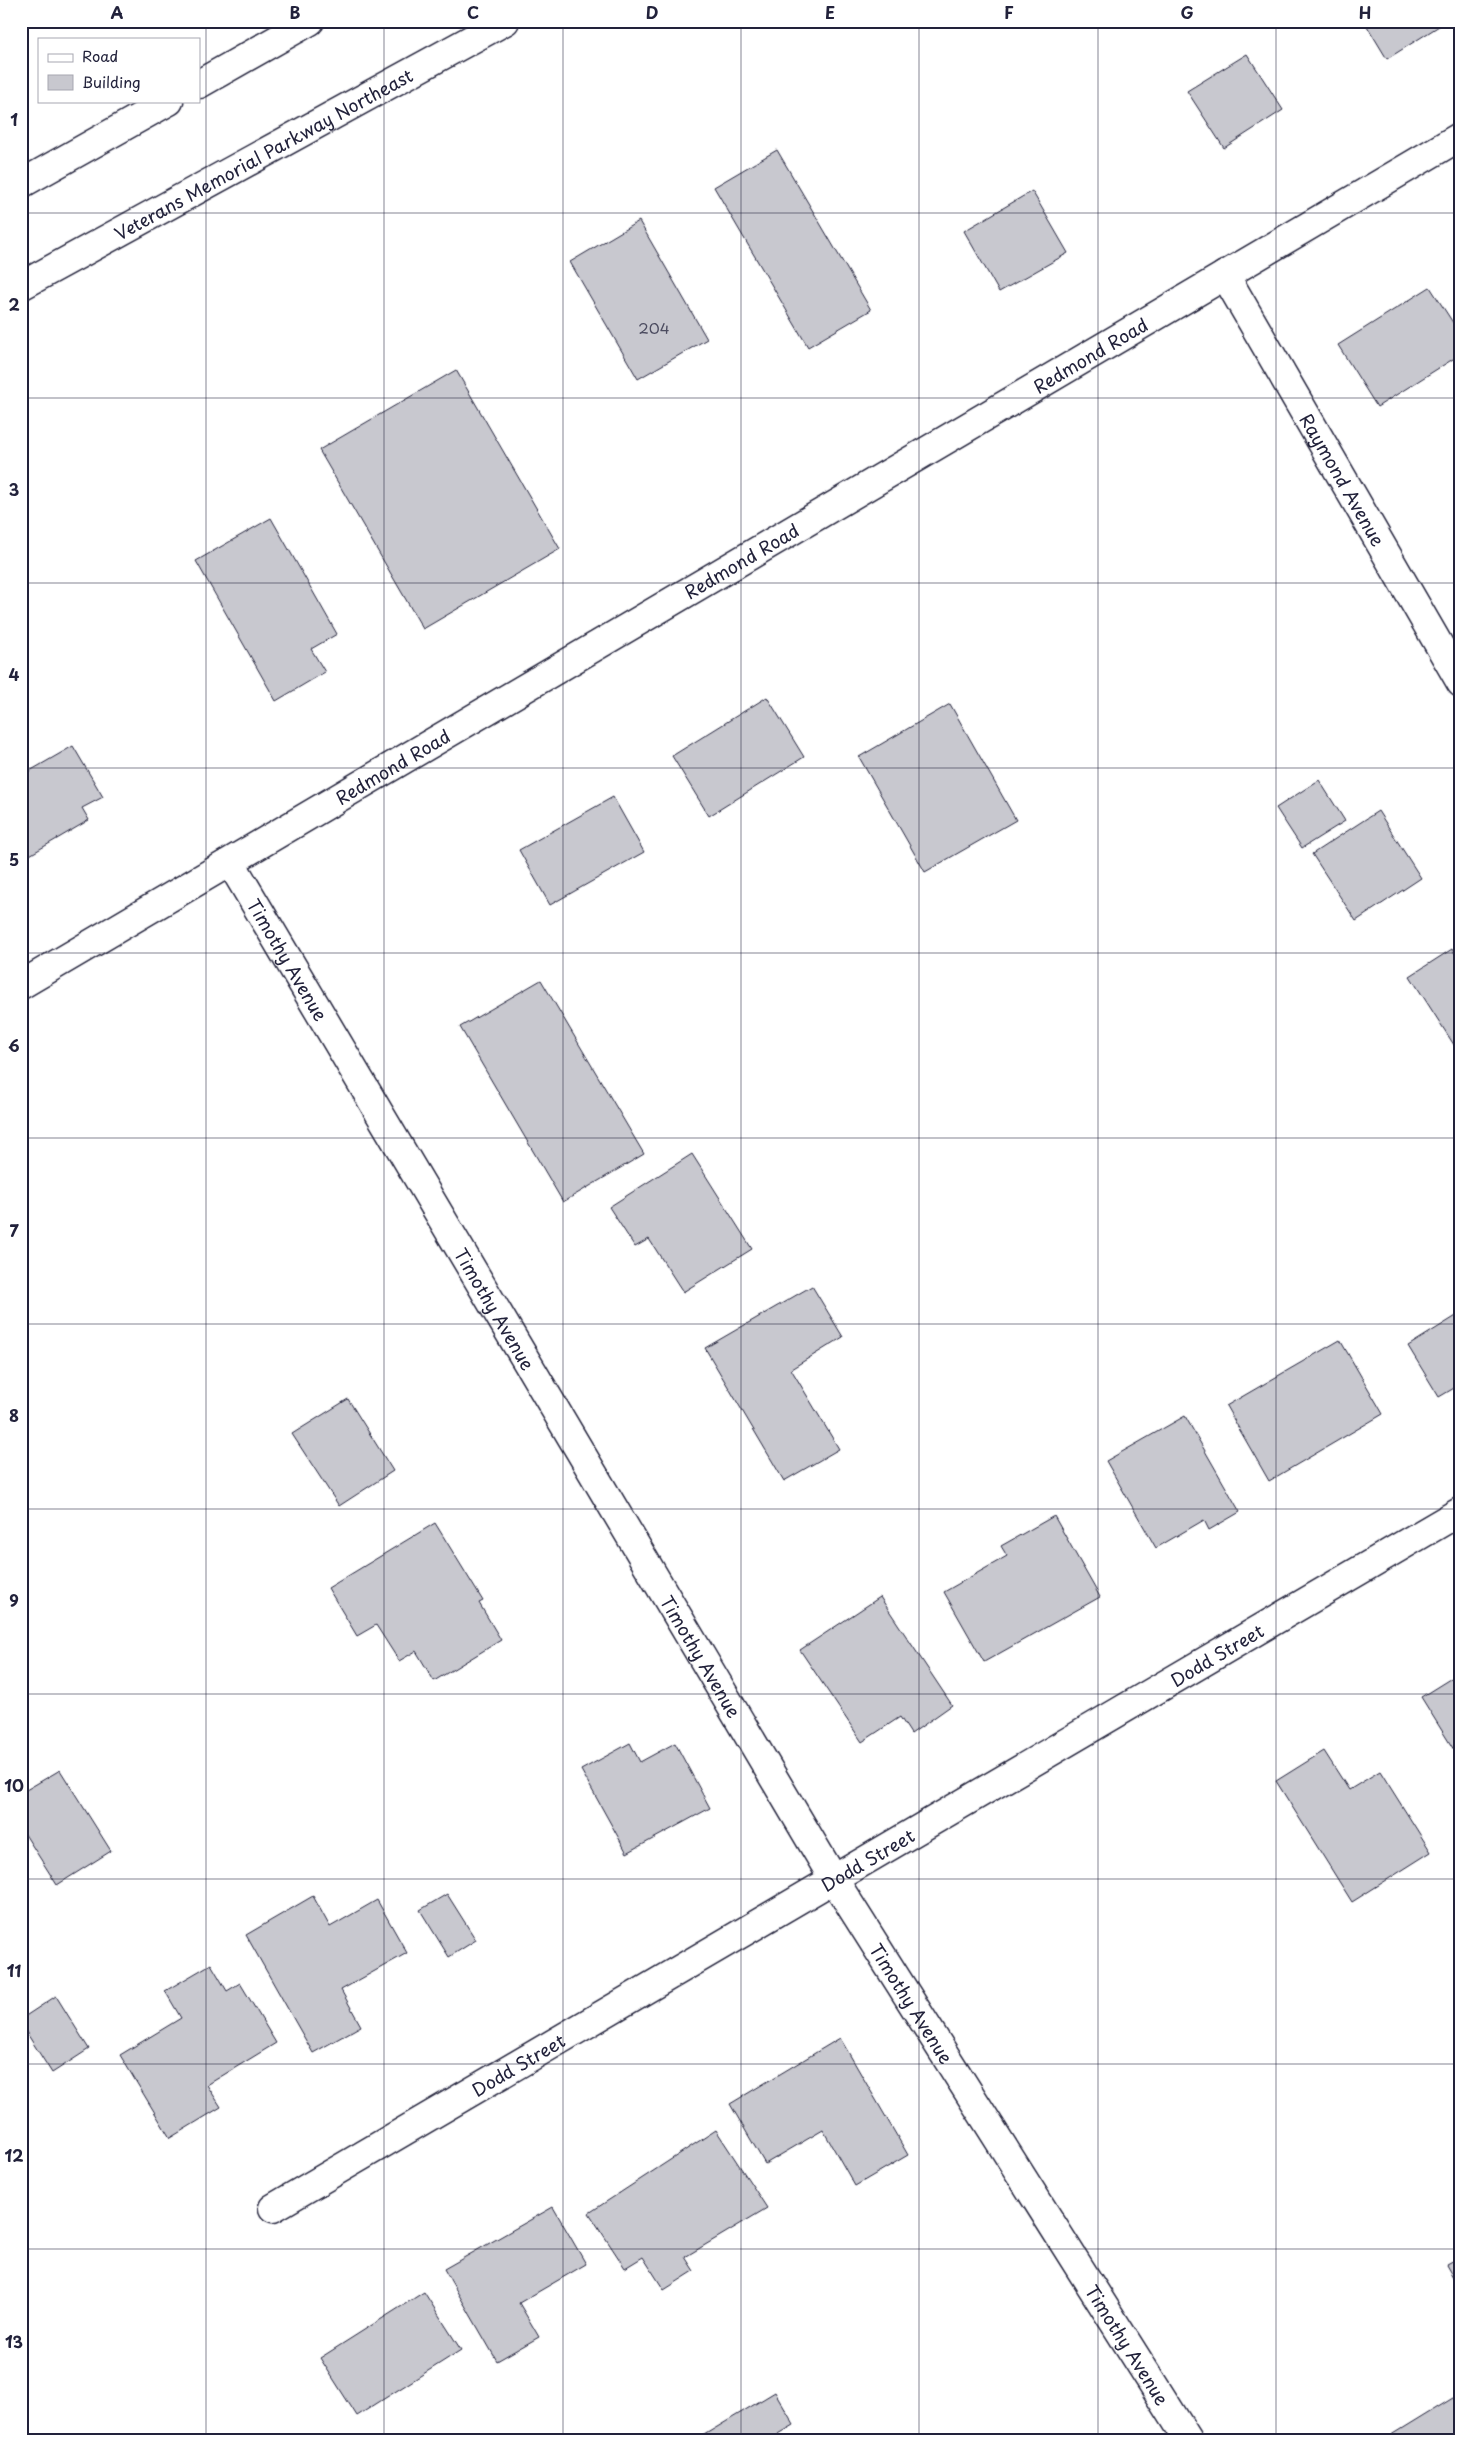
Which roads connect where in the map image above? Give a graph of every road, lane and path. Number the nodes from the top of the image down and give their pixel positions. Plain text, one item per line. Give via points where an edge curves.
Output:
1 (310, 21) edge
2 (505, 21) edge
3 (200, 83) edge
4 (166, 102) edge
5 (1461, 136) edge
6 (21, 184) edge
7 (1226, 275) junction
8 (21, 286) edge
9 (1461, 683) edge
10 (231, 862) junction
11 (21, 985) edge
12 (1461, 1511) edge
13 (833, 1878) junction
14 (273, 2208) dead end
15 (1189, 2441) edge

1 - 3 main road
2 - 8 main road, Veterans Memorial Parkway Northeast
4 - 6 main road
5 - 7 main road, Redmond Road
7 - 9 main road, Raymond Avenue
7 - 10 main road, Redmond Road
10 - 11 main road, Redmond Road
10 - 13 main road, Timothy Avenue
12 - 13 main road, Dodd Street
13 - 14 main road, Dodd Street
13 - 15 main road, Timothy Avenue

